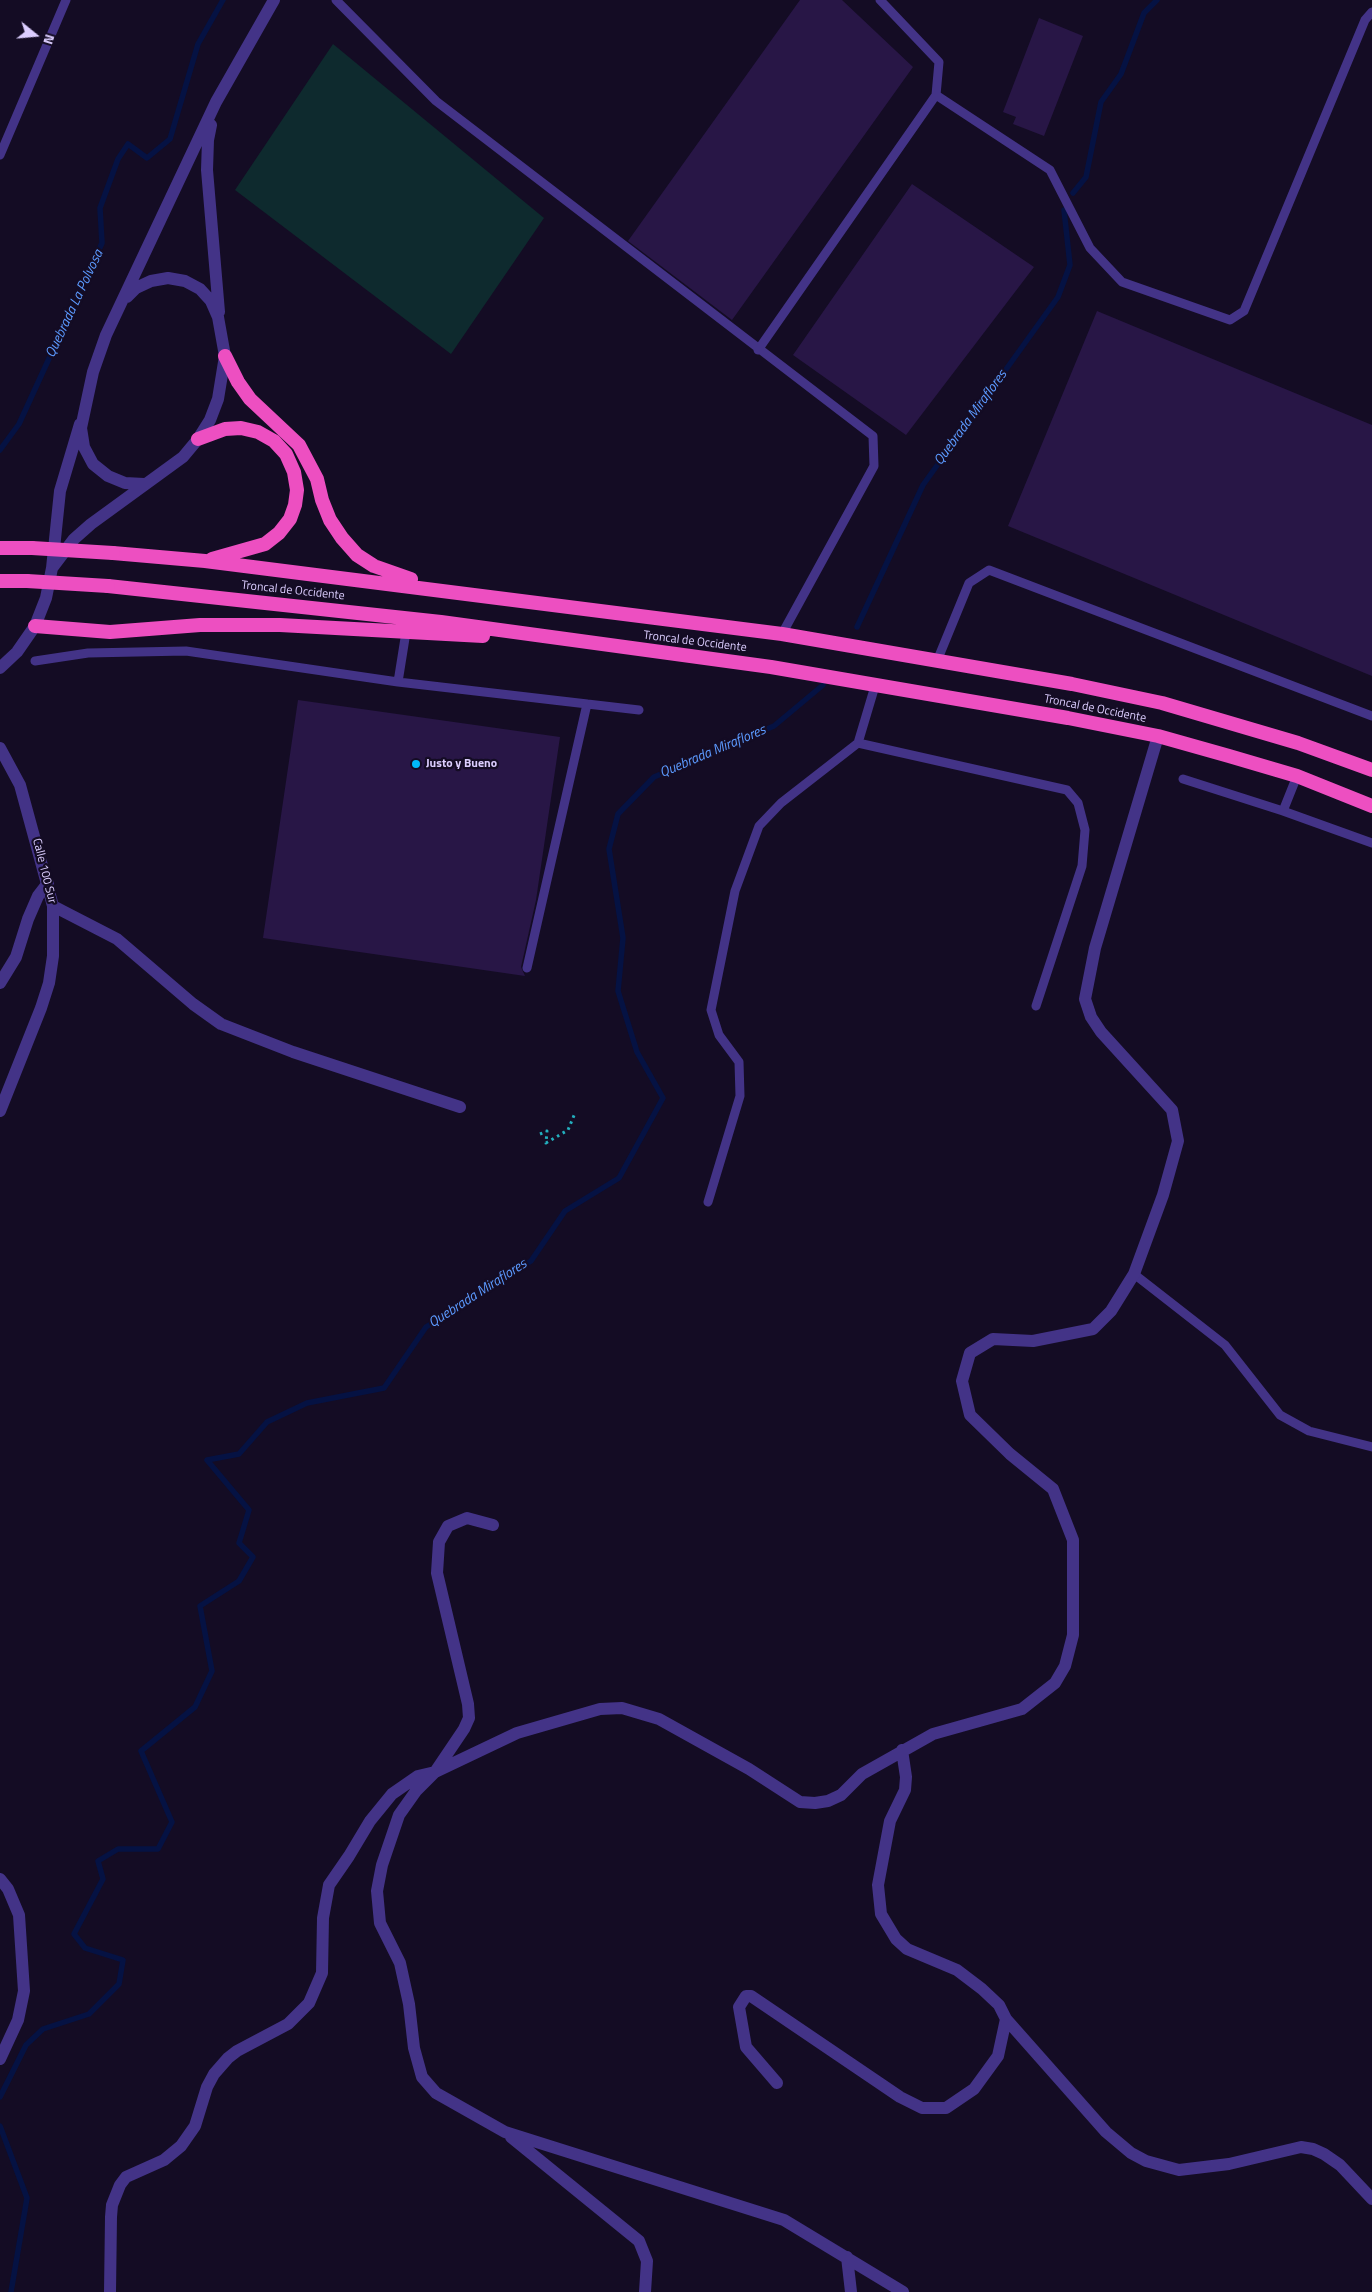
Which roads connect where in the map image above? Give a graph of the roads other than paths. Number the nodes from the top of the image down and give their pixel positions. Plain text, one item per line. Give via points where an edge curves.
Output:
1 (66, 0) edge
2 (274, 0) edge
3 (336, 0) edge
4 (880, 0) edge
5 (1372, 12) edge
6 (936, 95) junction
7 (216, 102) junction
8 (0, 154) edge
9 (124, 301) junction
10 (218, 317) junction
11 (758, 350) junction
12 (225, 356) junction
13 (85, 410) junction
14 (198, 439) junction
15 (144, 484) junction
16 (0, 548) edge
17 (204, 561) junction
18 (52, 568) junction
19 (0, 581) edge
20 (451, 590) junction
21 (35, 626) junction
22 (406, 632) junction
23 (782, 634) junction
24 (574, 642) junction
25 (36, 661) dead end
26 (937, 661) junction
27 (0, 668) edge
28 (398, 682) junction
29 (875, 686) junction
30 (587, 704) junction
31 (639, 710) dead end
32 (1372, 716) edge
33 (1158, 736) junction
34 (858, 743) junction
35 (0, 748) edge
36 (1372, 770) edge
37 (1297, 776) junction
38 (1183, 779) dead end
39 (1372, 806) edge
40 (1283, 811) junction
41 (1372, 843) edge
42 (48, 883) junction
43 (53, 906) junction
44 (527, 968) dead end
45 (0, 984) edge
46 (1036, 1006) dead end
47 (460, 1107) dead end
48 (0, 1111) edge
49 (708, 1202) dead end
50 (1134, 1274) junction
51 (1372, 1447) edge
52 (493, 1525) dead end
53 (902, 1750) junction
54 (435, 1772) junction
55 (0, 1879) edge
56 (1006, 2019) junction
57 (0, 2059) edge
58 (777, 2083) dead end
59 (505, 2132) junction
60 (1372, 2199) edge
61 (847, 2257) junction
62 (110, 2292) edge
63 (645, 2292) edge
64 (851, 2292) edge
65 (903, 2292) edge

1 - 8 lane
2 - 7 street
3 - 11 lane via 436,101
4 - 6 lane via 939,62
5 - 6 lane via 1361,29 1244,311 1230,320 1122,282 1090,248 1050,170
6 - 11 lane
7 - 9 street
7 - 10 street via 208,140 207,170
9 - 10 street via 136,288 151,281 176,279 200,289 211,301
9 - 13 street via 106,335 93,372
10 - 12 street
11 - 23 lane via 872,436 874,466
12 - 14 street via 218,400
12 - 20 highway via 250,399 299,446 317,479 330,520 347,544 374,566
13 - 15 street via 81,428 84,447 93,464 116,480
13 - 18 street via 60,492
14 - 15 street via 177,462
14 - 17 highway via 225,429 258,432 274,441 286,454 297,490 290,519 272,539 245,551
15 - 18 street via 74,539
16 - 17 highway, Troncal de Occidente, bridge
17 - 20 highway, Troncal de Occidente
18 - 21 street via 46,598
19 - 24 highway, Troncal de Occidente, bridge via 108,586 441,622
20 - 23 highway, Troncal de Occidente
21 - 22 highway via 110,632 200,625 280,625
21 - 27 street via 17,652
22 - 24 highway
22 - 28 lane
23 - 26 highway, Troncal de Occidente
24 - 29 highway, Troncal de Occidente via 771,667
25 - 28 lane via 88,653 186,651
26 - 32 lane via 969,583 989,570
26 - 36 highway, Troncal de Occidente via 1162,703 1289,740
28 - 30 lane
29 - 33 highway, Troncal de Occidente
29 - 34 lane
30 - 31 lane
30 - 44 lane
33 - 37 highway, Troncal de Occidente
33 - 50 street via 1095,948 1085,999 1101,1032 1172,1110 1178,1140 1163,1195
34 - 46 lane via 1067,790 1078,802 1085,830 1082,866
34 - 49 lane via 781,803 759,826 735,890 711,1010 719,1035 739,1062 740,1096
35 - 42 street, Calle 100 Sur via 20,785
37 - 39 highway, Troncal de Occidente
37 - 40 lane
38 - 40 lane
40 - 41 lane
42 - 43 street, Calle 100 Sur
42 - 45 street via 35,903 19,949
43 - 47 street via 117,939 221,1024 293,1052
43 - 48 street, Calle 100 Sur via 53,956 49,983
50 - 51 lane via 1225,1344 1280,1415 1309,1431
50 - 53 street via 1110,1311 1093,1329 1033,1341 993,1339 970,1353 962,1380 970,1415 1010,1454 1054,1489 1073,1540 1073,1635 1065,1666 1055,1683 1022,1709 933,1734
52 - 54 street via 467,1518 448,1526 439,1542 438,1573 469,1718
53 - 54 street via 862,1774 841,1795 815,1804 800,1802 749,1768 658,1719 622,1708 600,1709 517,1733
53 - 56 street via 906,1777 904,1790 890,1821 878,1885 881,1914 896,1939 907,1949 957,1970 970,1979 999,2005
54 - 59 street via 416,1791 400,1815 382,1865 377,1891 380,1923 400,1963 422,2077 436,2093
54 - 62 street via 418,1776 392,1794 370,1821 329,1885 323,1918 322,1973 309,2003 288,2024 228,2058 207,2087 197,2121 181,2146 164,2160 126,2177 120,2185 112,2205
55 - 57 street via 19,1915 24,1991 18,2020
56 - 58 street via 998,2056 974,2088 946,2108 922,2108 900,2097 751,1996 746,1996 739,2007 746,2047
56 - 60 street via 1118,2143 1146,2161 1179,2170 1229,2164 1301,2147 1313,2149 1332,2159
59 - 61 street via 784,2220
59 - 63 street via 639,2241 647,2261
61 - 64 street
61 - 65 street

